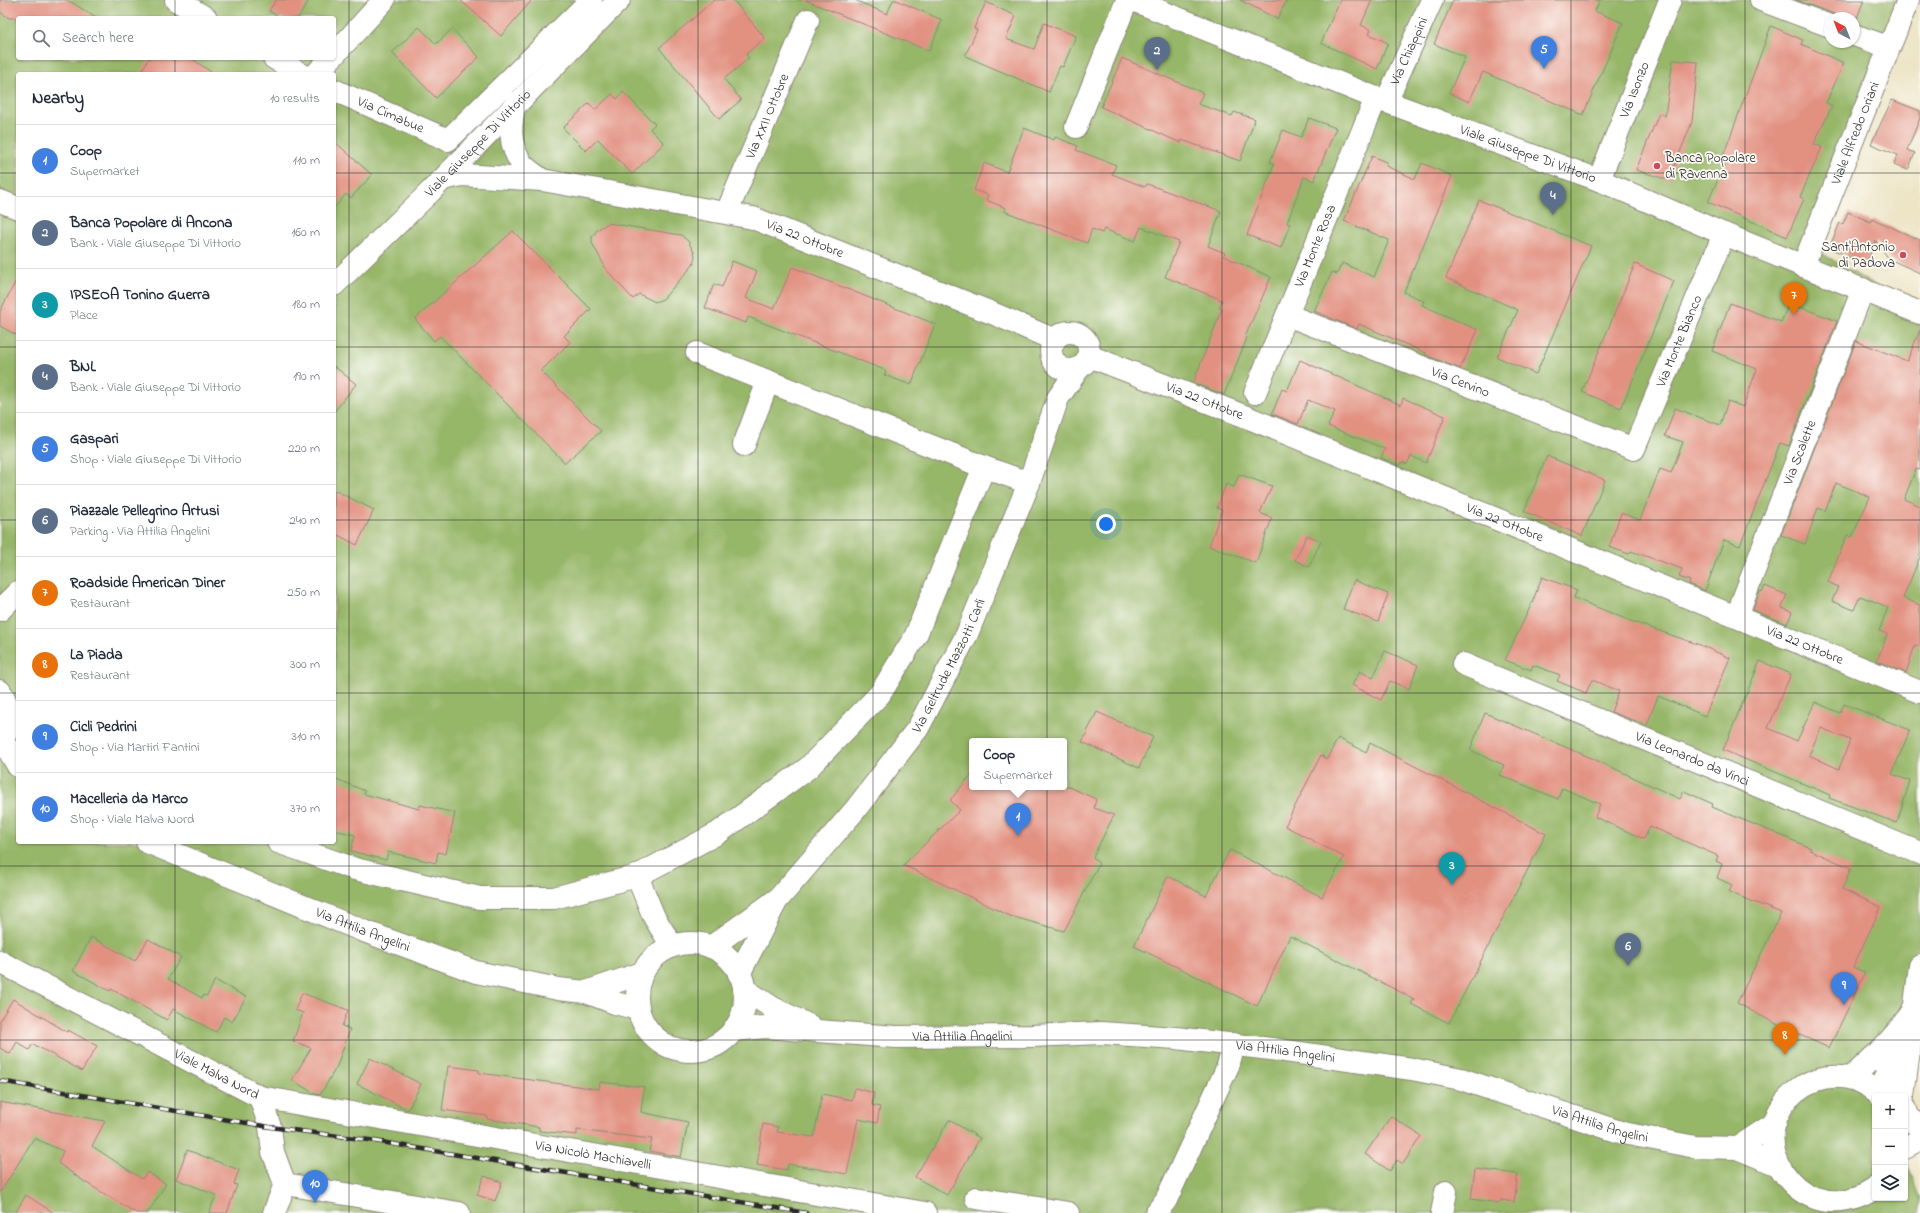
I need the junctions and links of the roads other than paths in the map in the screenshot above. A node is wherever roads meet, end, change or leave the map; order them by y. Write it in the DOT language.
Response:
graph roads {
  1 [pos="176,0"];
  2 [pos="384,0"];
  3 [pos="591,0"];
  4 [pos="619,0"];
  5 [pos="1127,0"];
  6 [pos="1133,0"];
  7 [pos="1432,0"];
  8 [pos="1670,0"];
  9 [pos="1761,0"];
  10 [pos="1908,0"];
  11 [pos="203,16"];
  12 [pos="808,20"];
  13 [pos="1824,24"];
  14 [pos="1860,37"];
  15 [pos="1888,48"];
  16 [pos="336,52"];
  17 [pos="277,60"];
  18 [pos="329,60"];
  19 [pos="298,72"];
  20 [pos="318,72"];
  21 [pos="336,91"];
  22 [pos="1381,100"];
  23 [pos="515,104"];
  24 [pos="1076,127"];
  25 [pos="448,140"];
  26 [pos="443,179"];
  27 [pos="542,180"];
  28 [pos="1599,180"];
  29 [pos="0,201"];
  30 [pos="16,207"];
  31 [pos="727,212"];
  32 [pos="1724,234"];
  33 [pos="1803,266"];
  34 [pos="336,283"];
  35 [pos="1863,289"];
  36 [pos="1920,313"];
  37 [pos="1287,315"];
  38 [pos="1055,340"];
  39 [pos="697,353"];
  40 [pos="1084,362"];
  41 [pos="1055,363"];
  42 [pos="768,381"];
  43 [pos="1255,393"];
  44 [pos="1058,398"];
  45 [pos="744,445"];
  46 [pos="1634,449"];
  47 [pos="984,467"];
  48 [pos="1029,483"];
  49 [pos="1738,616"];
  50 [pos="1463,664"];
  51 [pos="0,691"];
  52 [pos="1920,692"];
  53 [pos="2,743"];
  54 [pos="16,763"];
  55 [pos="0,770"];
  56 [pos="16,776"];
  57 [pos="152,844"];
  58 [pos="284,844"];
  59 [pos="1920,853"];
  60 [pos="637,876"];
  61 [pos="779,898"];
  62 [pos="672,946"];
  63 [pos="711,947"];
  64 [pos="0,962"];
  65 [pos="1920,966"];
  66 [pos="642,972"];
  67 [pos="742,981"];
  68 [pos="586,992"];
  69 [pos="638,1009"];
  70 [pos="1908,1017"];
  71 [pos="734,1030"];
  72 [pos="822,1032"];
  73 [pos="1234,1044"];
  74 [pos="1851,1078"];
  75 [pos="1879,1093"];
  76 [pos="1886,1093"];
  77 [pos="1903,1093"];
  78 [pos="260,1098"];
  79 [pos="1908,1116"];
  80 [pos="1775,1123"];
  81 [pos="1908,1128"];
  82 [pos="1920,1128"];
  83 [pos="1920,1133"];
  84 [pos="1920,1140"];
  85 [pos="1908,1146"];
  86 [pos="1737,1148"];
  87 [pos="1778,1165"];
  88 [pos="285,1184"];
  89 [pos="976,1198"];
  90 [pos="1866,1199"];
  91 [pos="1829,1207"];
  92 [pos="274,1213"];
  93 [pos="459,1213"];
  94 [pos="925,1213"];
  95 [pos="1068,1213"];
  96 [pos="1156,1213"];
  1 -- 11 [label="street"];
  2 -- 16 [label="street"];
  3 -- 25 [label="street, Viale Giuseppe Di Vittorio"];
  4 -- 23 [label="street, Viale Giuseppe Di Vittorio"];
  5 -- 24 [label="street"];
  6 -- 22 [label="street, Viale Giuseppe Di Vittorio"];
  7 -- 22 [label="street, Via Chiappini"];
  8 -- 28 [label="street, Via Isonzo"];
  9 -- 13 [label="street"];
  10 -- 15 [label="street, Viale Alfredo Oriani"];
  12 -- 31 [label="street, Via XXII Ottobre"];
  14 -- 15 [label="street"];
  15 -- 33 [label="street, Viale Alfredo Oriani"];
  17 -- 19 [label="street"];
  18 -- 20 [label="street"];
  21 -- 25 [label="street, Via Cimabue"];
  22 -- 28 [label="street, Viale Giuseppe Di Vittorio"];
  22 -- 37 [label="street, Via Monte Rosa"];
  23 -- 26 [label="street, Viale Giuseppe Di Vittorio"];
  23 -- 27 [label="street"];
  26 -- 27 [label="street, Via 22 Ottobre"];
  26 -- 34 [label="street, Viale Giuseppe Di Vittorio"];
  27 -- 31 [label="street, Via 22 Ottobre"];
  28 -- 32 [label="street, Viale Giuseppe Di Vittorio"];
  29 -- 30 [label="street"];
  31 -- 38 [label="street, Via 22 Ottobre"];
  32 -- 33 [label="street, Viale Giuseppe Di Vittorio"];
  32 -- 46 [label="street, Via Monte Bianco"];
  33 -- 35 [label="street, Viale Giuseppe Di Vittorio"];
  35 -- 36 [label="street, Viale Giuseppe Di Vittorio"];
  35 -- 49 [label="street, Via Scalette"];
  37 -- 43 [label="street, Via Monte Rosa"];
  37 -- 46 [label="street, Via Cervino"];
  38 -- 40 [label="street"];
  38 -- 41 [label="street"];
  39 -- 42 [label="street"];
  40 -- 41 [label="street"];
  40 -- 44 [label="street, Via Geltrude Mazzotti Carli"];
  40 -- 49 [label="street, Via 22 Ottobre"];
  41 -- 44 [label="street, Via Geltrude Mazzotti Carli"];
  42 -- 45 [label="street"];
  42 -- 47 [label="street"];
  44 -- 48 [label="street, Via Geltrude Mazzotti Carli"];
  47 -- 48 [label="street"];
  47 -- 60 [label="street"];
  48 -- 61 [label="street, Via Geltrude Mazzotti Carli"];
  49 -- 52 [label="street, Via 22 Ottobre"];
  50 -- 59 [label="street, Via Leonardo da Vinci"];
  51 -- 53 [label="street"];
  53 -- 54 [label="street"];
  55 -- 56 [label="street"];
  57 -- 68 [label="street, Via Attilia Angelini"];
  58 -- 60 [label="street"];
  60 -- 62 [label="street"];
  61 -- 63 [label="street, Via Geltrude Mazzotti Carli"];
  61 -- 67 [label="street, Via Geltrude Mazzotti Carli"];
  62 -- 63 [label="street"];
  62 -- 66 [label="street"];
  63 -- 67 [label="street"];
  64 -- 78 [label="street, Viale Malva Nord"];
  65 -- 70 [label="street"];
  66 -- 68 [label="street, Via Attilia Angelini"];
  66 -- 69 [label="street"];
  67 -- 71 [label="street"];
  67 -- 72 [label="street, Via Attilia Angelini"];
  68 -- 69 [label="street, Via Attilia Angelini"];
  69 -- 71 [label="street"];
  70 -- 74 [label="street"];
  70 -- 76 [label="street"];
  70 -- 77 [label="street"];
  71 -- 72 [label="street, Via Attilia Angelini"];
  72 -- 73 [label="street, Via Attilia Angelini"];
  73 -- 86 [label="street, Via Attilia Angelini"];
  73 -- 96 [label="street"];
  74 -- 75 [label="street"];
  74 -- 80 [label="street"];
  78 -- 88 [label="street, Viale Malva Nord"];
  78 -- 94 [label="street, Via Nicolò Machiavelli"];
  79 -- 82 [label="street"];
  80 -- 86 [label="street"];
  80 -- 87 [label="street"];
  81 -- 83 [label="street"];
  84 -- 85 [label="street"];
  86 -- 87 [label="street, Via Attilia Angelini"];
  87 -- 91 [label="street"];
  88 -- 92 [label="street"];
  88 -- 93 [label="street"];
  89 -- 95 [label="street"];
  90 -- 91 [label="street"];
}
